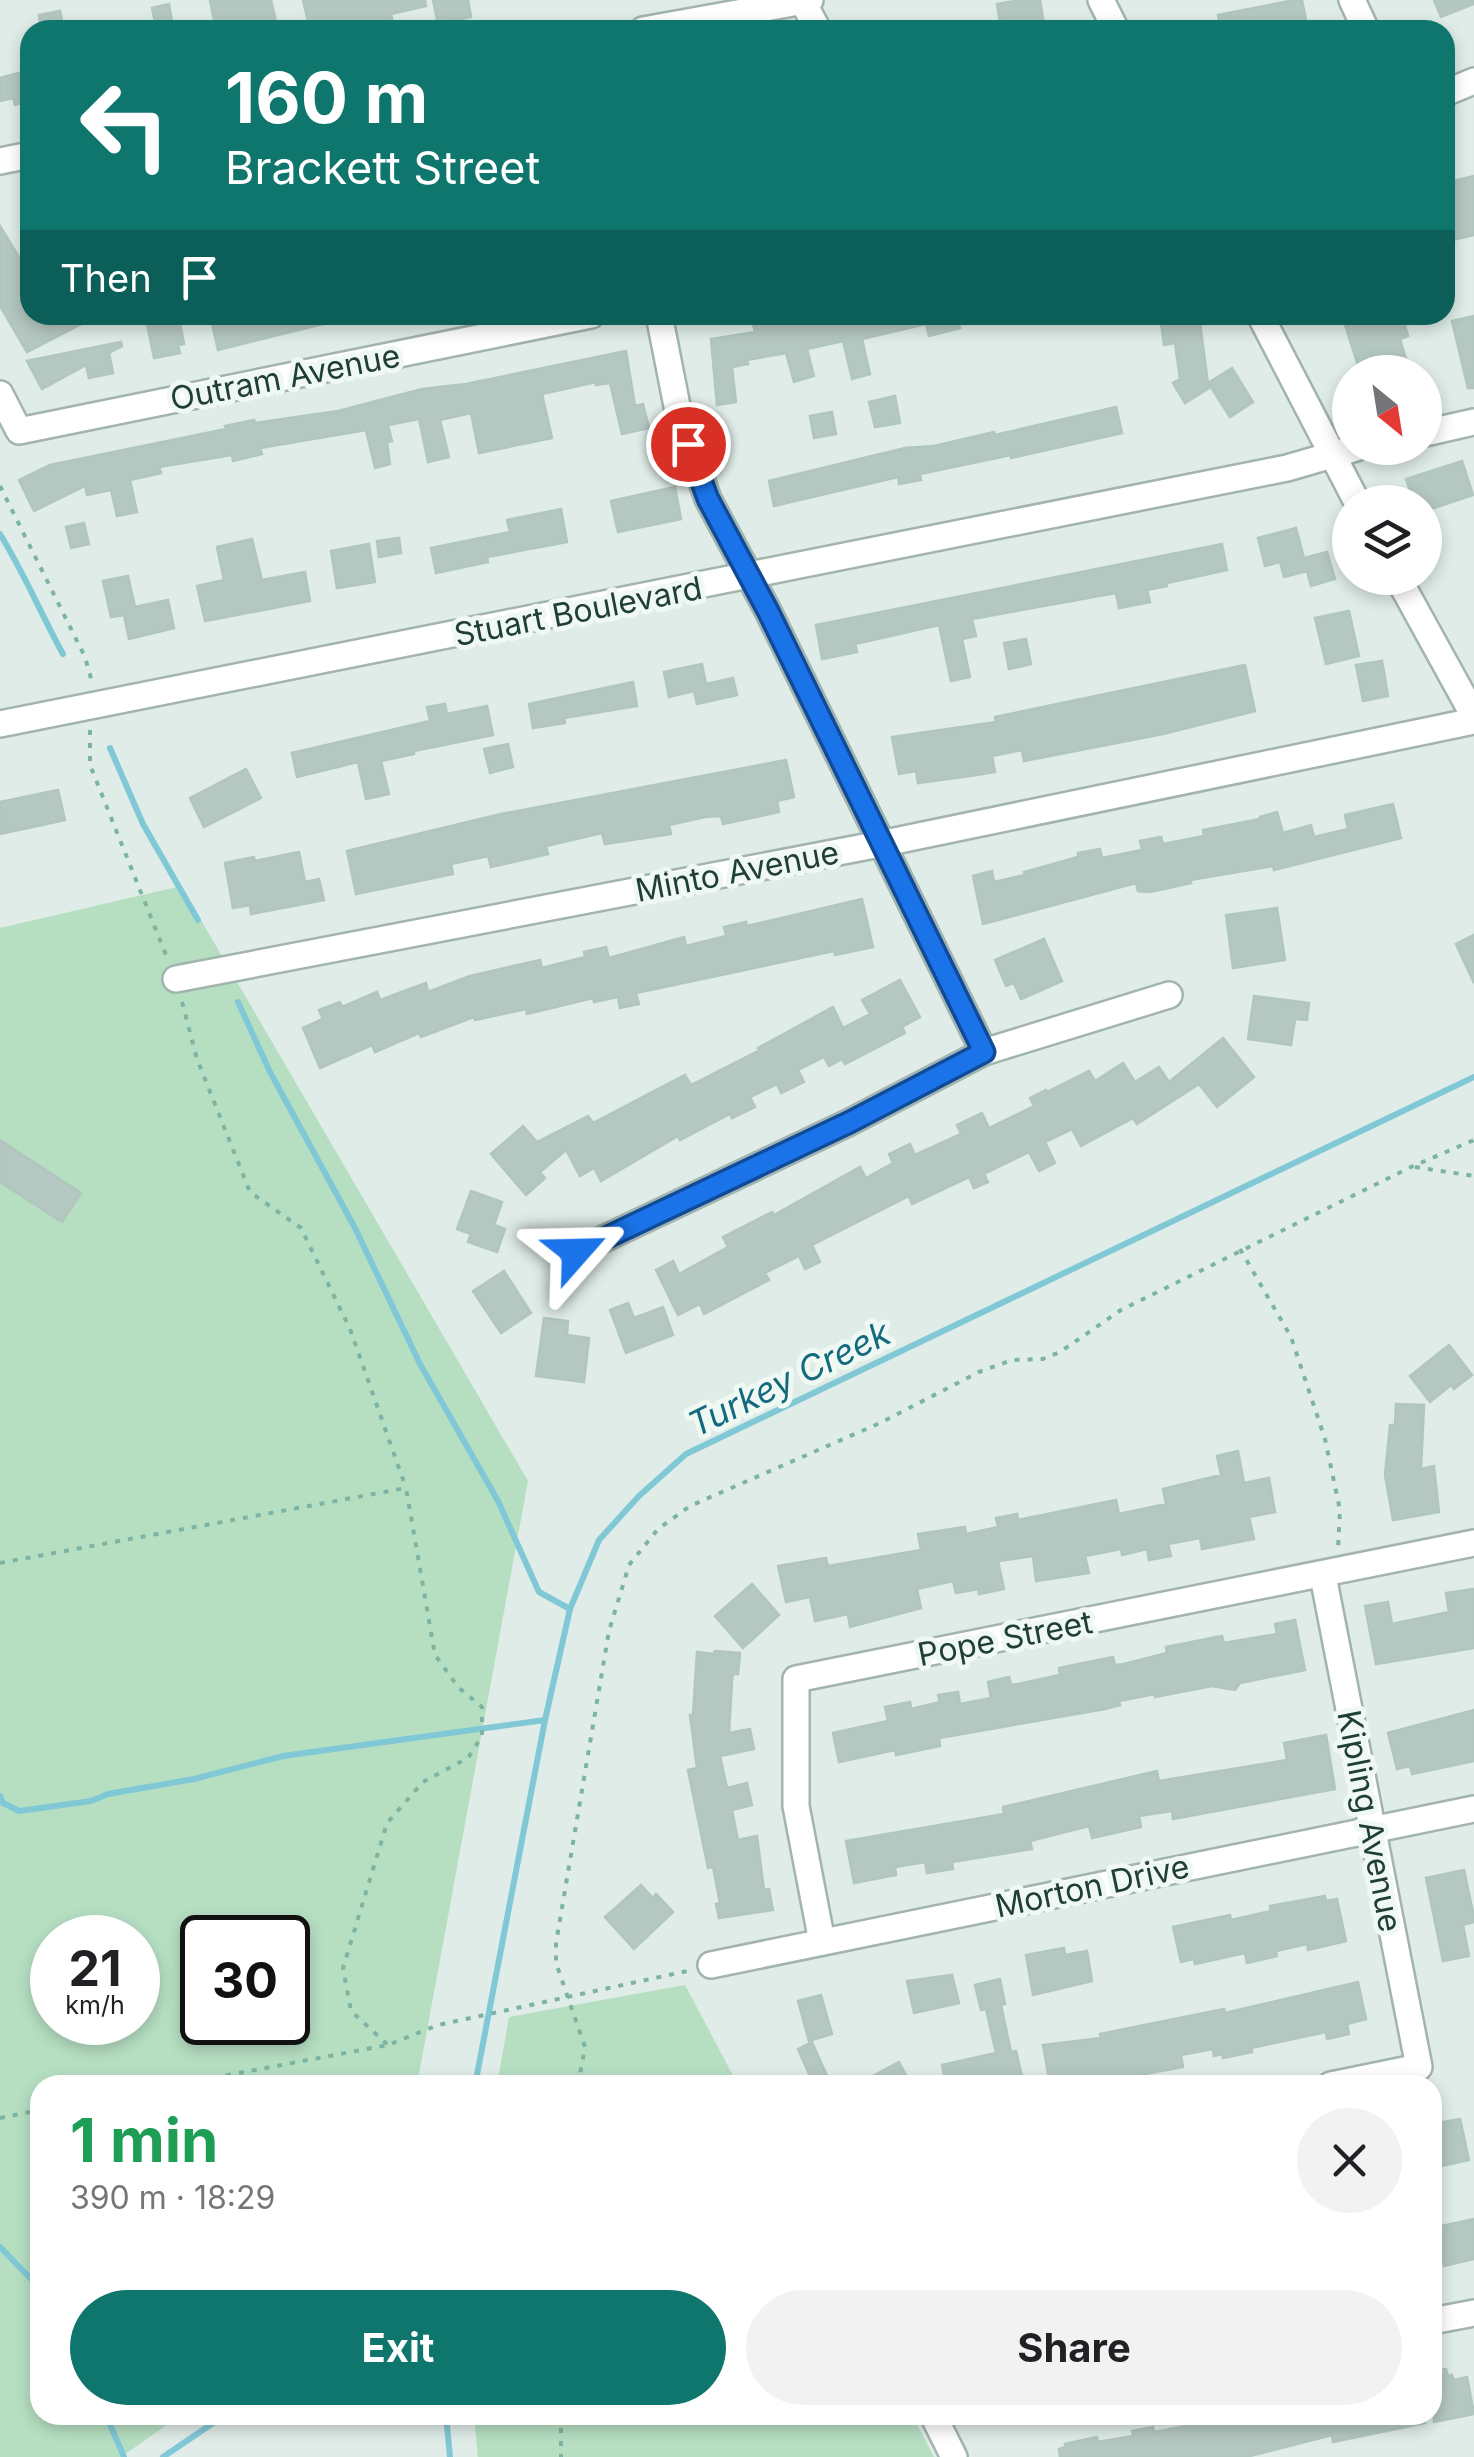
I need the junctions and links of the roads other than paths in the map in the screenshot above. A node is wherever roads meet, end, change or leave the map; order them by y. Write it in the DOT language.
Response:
graph roads {
  1 [pos="807,1"];
  2 [pos="742,5"];
  3 [pos="683,20"];
  4 [pos="542,325"];
  5 [pos="662,325"];
  6 [pos="1266,325"];
  7 [pos="0,394"];
  8 [pos="1474,422"];
  9 [pos="1442,429"];
  10 [pos="1332,432"];
  11 [pos="1332,454"];
  12 [pos="750,577"];
  13 [pos="1407,595"];
  14 [pos="1474,719"];
  15 [pos="0,724"];
  16 [pos="880,844"];
  17 [pos="176,978"];
  18 [pos="1169,995"];
  19 [pos="984,1052"];
  20 [pos="576,1252"];
  21 [pos="1474,1542"];
  22 [pos="1323,1576"];
  23 [pos="1474,1809"];
  24 [pos="1370,1828"];
  25 [pos="822,1942"];
  26 [pos="712,1965"];
  27 [pos="1380,2075"];
  28 [pos="1474,2313"];
  29 [pos="1442,2319"];
  30 [pos="944,2425"];
  31 [pos="954,2457"];
  1 -- 2 [label="street"];
  2 -- 3 [label="street"];
  4 -- 7 [label="street, Outram Avenue"];
  5 -- 12 [label="street"];
  6 -- 10 [label="street"];
  8 -- 9 [label="street"];
  11 -- 12 [label="street, Stuart Boulevard"];
  12 -- 15 [label="street, Stuart Boulevard"];
  12 -- 16 [label="street"];
  13 -- 14 [label="street"];
  14 -- 16 [label="street, Minto Avenue"];
  16 -- 17 [label="street, Minto Avenue"];
  16 -- 19 [label="street"];
  18 -- 19 [label="street"];
  19 -- 20 [label="street"];
  21 -- 22 [label="street, Pope Street"];
  22 -- 24 [label="street, Kipling Avenue"];
  22 -- 25 [label="street, Pope Street"];
  23 -- 24 [label="street, Morton Drive"];
  24 -- 25 [label="street, Morton Drive"];
  24 -- 27 [label="street, Kipling Avenue"];
  25 -- 26 [label="street, Morton Drive"];
  28 -- 29 [label="street"];
  30 -- 31 [label="street"];
}
